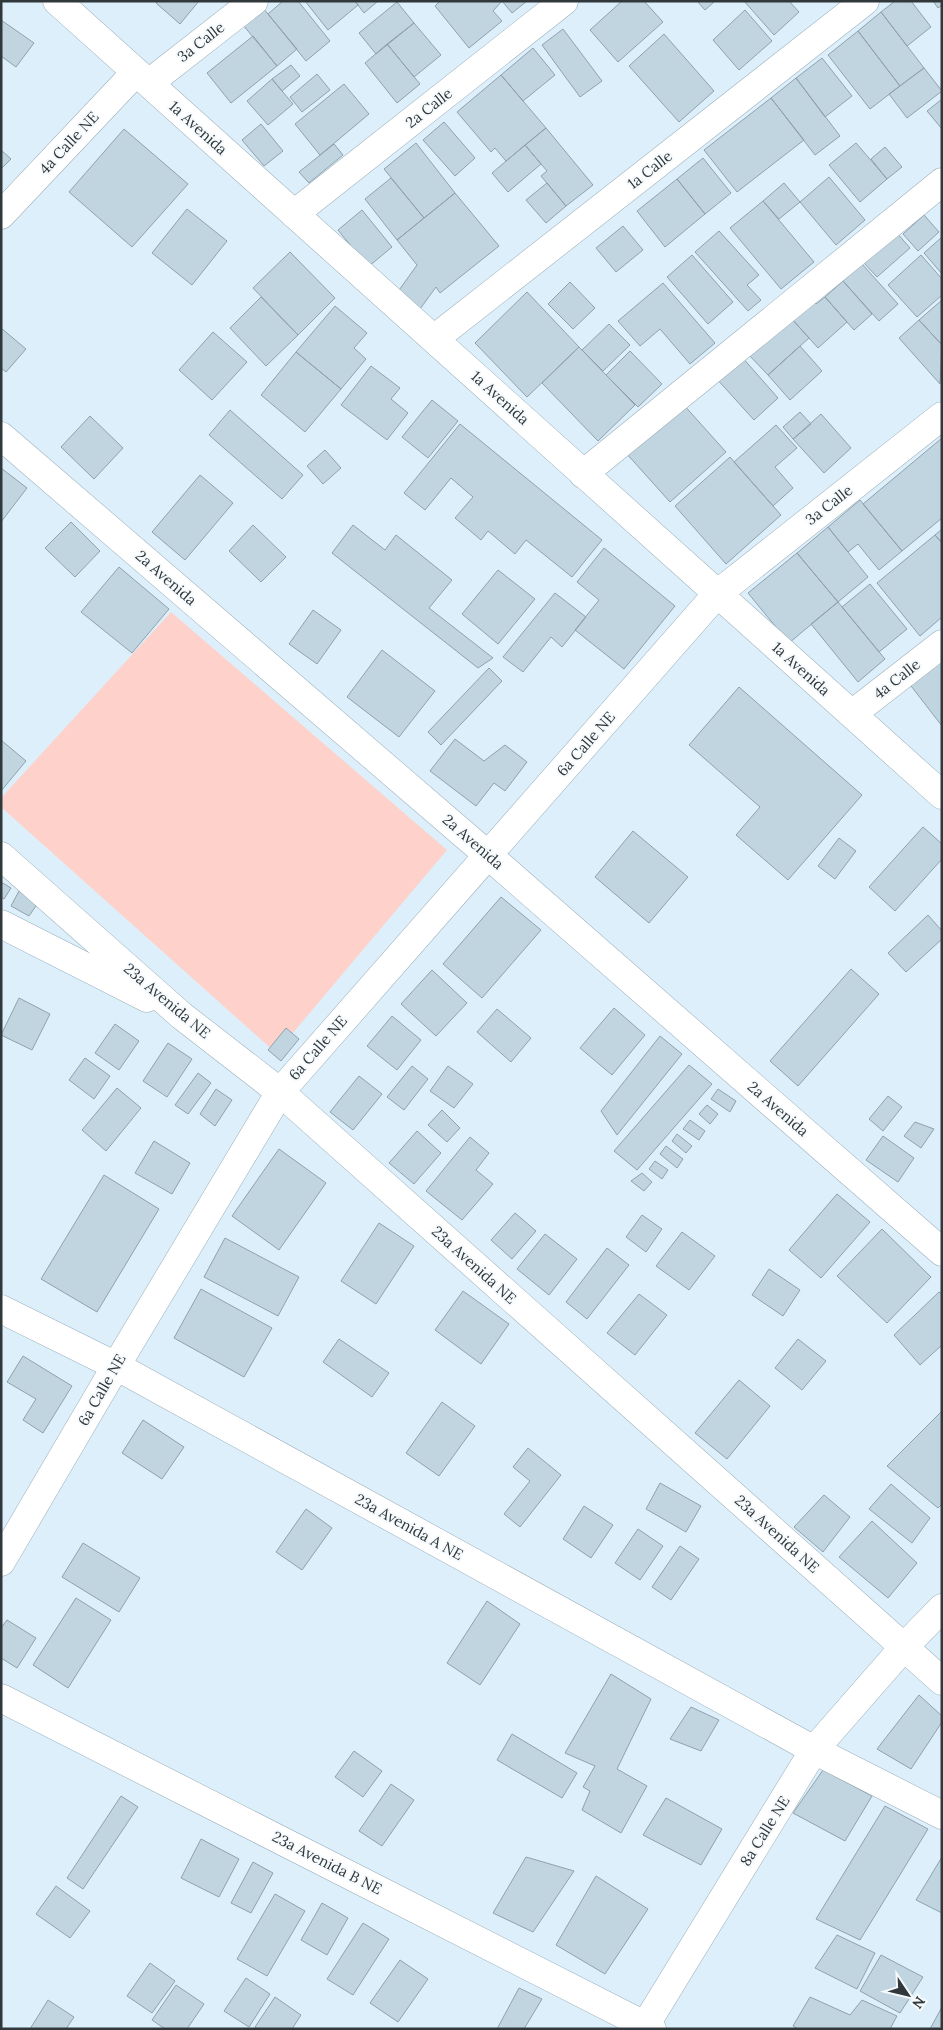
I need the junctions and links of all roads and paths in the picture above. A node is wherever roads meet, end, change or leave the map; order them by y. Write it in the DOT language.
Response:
graph roads {
  1 [pos="57,1"];
  2 [pos="254,1"];
  3 [pos="564,1"];
  4 [pos="865,1"];
  5 [pos="142,78"];
  6 [pos="942,182"];
  7 [pos="294,214"];
  8 [pos="1,215"];
  9 [pos="434,339"];
  10 [pos="942,416"];
  11 [pos="1,436"];
  12 [pos="583,474"];
  13 [pos="717,594"];
  14 [pos="942,644"];
  15 [pos="852,714"];
  16 [pos="942,795"];
  17 [pos="1,856"];
  18 [pos="489,856"];
  19 [pos="1,924"];
  20 [pos="182,1016"];
  21 [pos="280,1092"];
  22 [pos="942,1252"];
  23 [pos="1,1309"];
  24 [pos="116,1366"];
  25 [pos="1,1562"];
  26 [pos="942,1608"];
  27 [pos="904,1647"];
  28 [pos="942,1680"];
  29 [pos="1,1698"];
  30 [pos="814,1750"];
  31 [pos="942,1815"];
  32 [pos="647,2028"];
  1 -- 5 [label="street, 1a Avenida"];
  2 -- 5 [label="street, 3a Calle"];
  3 -- 7 [label="street, 2a Calle"];
  4 -- 9 [label="street, 1a Calle"];
  5 -- 7 [label="street, 1a Avenida"];
  5 -- 8 [label="street, 4a Calle NE"];
  6 -- 12 [label="street"];
  7 -- 9 [label="street, 1a Avenida"];
  9 -- 12 [label="street, 1a Avenida"];
  10 -- 13 [label="street, 3a Calle"];
  11 -- 18 [label="street, 2a Avenida"];
  12 -- 13 [label="street, 1a Avenida"];
  13 -- 15 [label="street, 1a Avenida"];
  13 -- 18 [label="street, 6a Calle NE"];
  14 -- 15 [label="street, 4a Calle"];
  15 -- 16 [label="street, 1a Avenida"];
  17 -- 20 [label="street, 23a Avenida NE"];
  18 -- 21 [label="street, 6a Calle NE"];
  18 -- 22 [label="street, 2a Avenida"];
  19 -- 20 [label="street"];
  20 -- 21 [label="street, 23a Avenida NE"];
  21 -- 24 [label="street, 6a Calle NE"];
  21 -- 27 [label="street, 23a Avenida NE"];
  23 -- 24 [label="street, 23a Avenida A NE"];
  24 -- 25 [label="street, 6a Calle NE"];
  24 -- 30 [label="street, 23a Avenida A NE"];
  26 -- 27 [label="street, 8a Calle NE"];
  27 -- 28 [label="street, 23a Avenida NE"];
  27 -- 30 [label="street, 8a Calle NE"];
  29 -- 32 [label="street, 23a Avenida B NE"];
  30 -- 31 [label="street, 23a Avenida A NE"];
  30 -- 32 [label="street, 8a Calle NE"];
}
